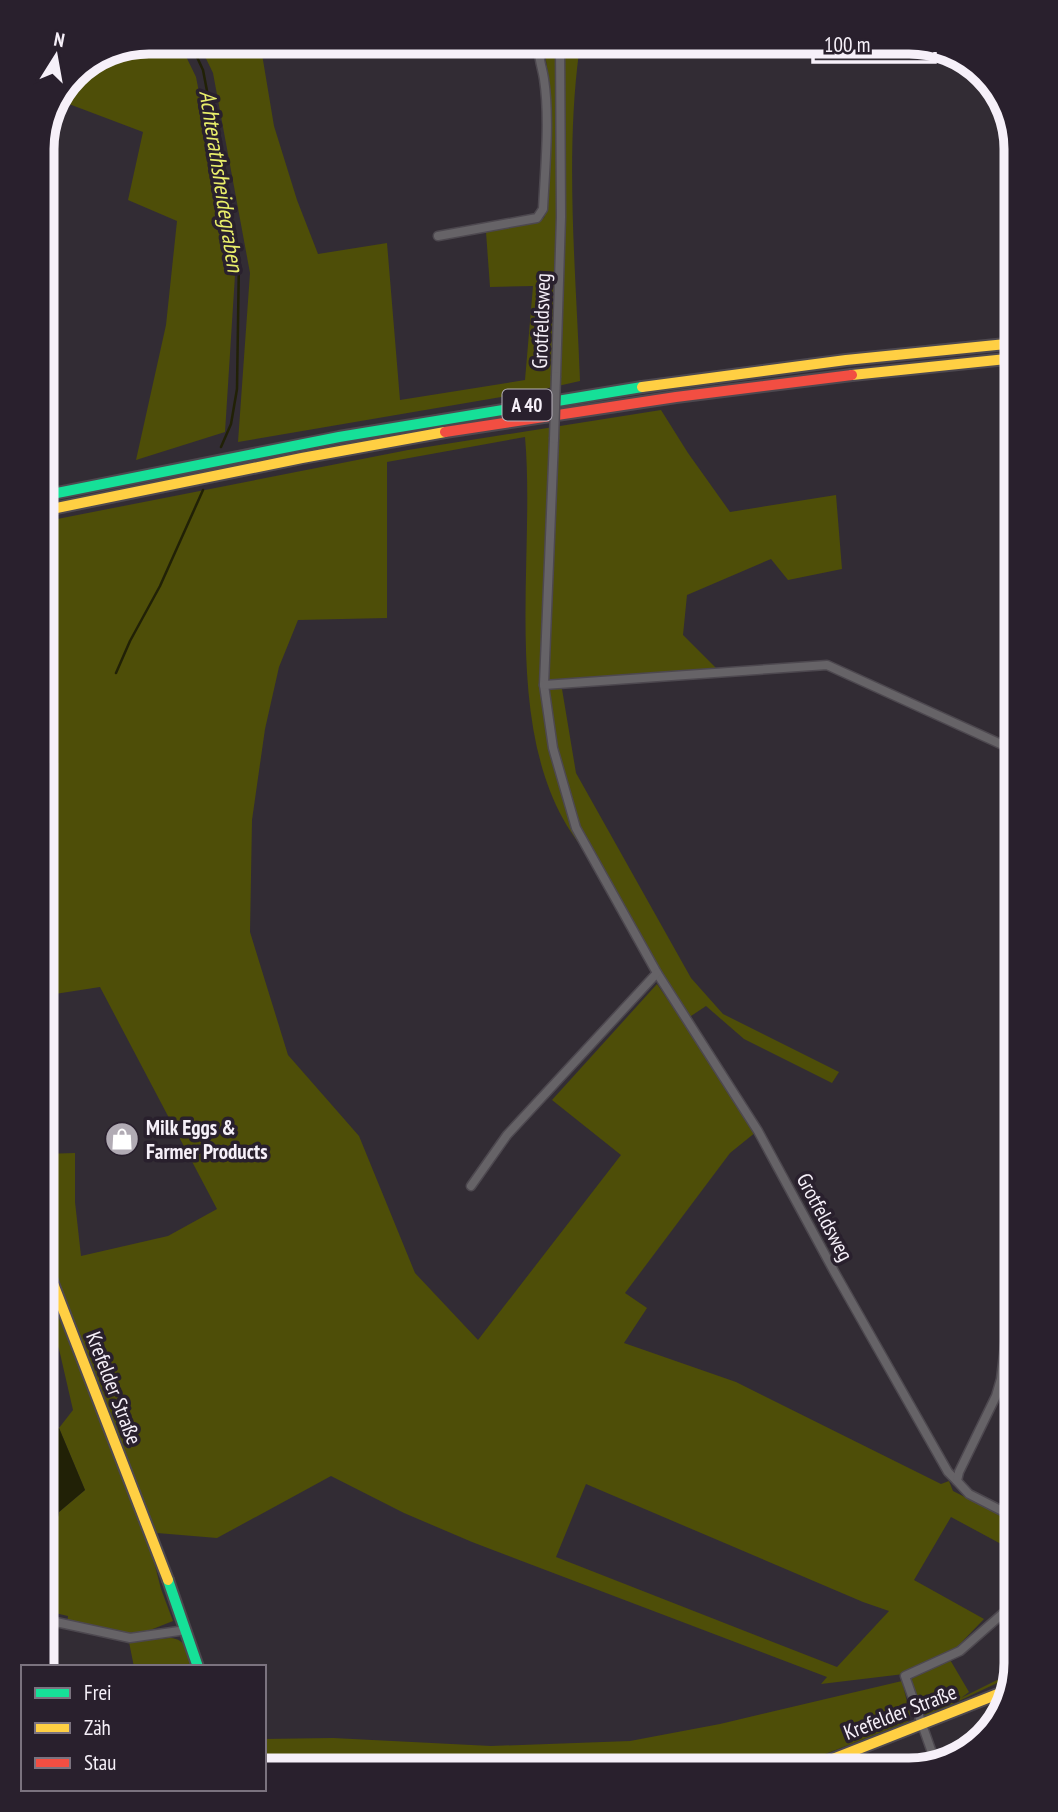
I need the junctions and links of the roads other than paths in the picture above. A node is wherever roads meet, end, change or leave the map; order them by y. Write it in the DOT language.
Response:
graph roads {
  1 [pos="538,54"];
  2 [pos="560,54"];
  3 [pos="438,236"];
  4 [pos="1004,344"];
  5 [pos="1004,359"];
  6 [pos="54,494"];
  7 [pos="54,509"];
  8 [pos="544,685"];
  9 [pos="1004,746"];
  10 [pos="657,973"];
  11 [pos="471,1186"];
  12 [pos="54,1286"];
  13 [pos="1004,1348"];
  14 [pos="957,1481"];
  15 [pos="1004,1512"];
  16 [pos="1004,1612"];
  17 [pos="54,1622"];
  18 [pos="186,1630"];
  19 [pos="197,1665"];
  20 [pos="998,1694"];
  21 [pos="922,1725"];
  22 [pos="933,1755"];
  23 [pos="836,1758"];
  1 -- 3 [label="street"];
  2 -- 8 [label="street, Grotfeldsweg, bridge"];
  4 -- 6 [label="main road, A 40"];
  5 -- 7 [label="main road, A 40"];
  8 -- 9 [label="street"];
  8 -- 10 [label="street, Grotfeldsweg"];
  10 -- 11 [label="street"];
  10 -- 14 [label="street, Grotfeldsweg"];
  12 -- 18 [label="main road, Krefelder Straße"];
  13 -- 14 [label="street"];
  14 -- 15 [label="street, Grotfeldsweg"];
  16 -- 21 [label="street"];
  17 -- 18 [label="street"];
  18 -- 19 [label="main road, Krefelder Straße"];
  20 -- 21 [label="main road, Krefelder Straße"];
  21 -- 22 [label="street"];
  21 -- 23 [label="main road, Krefelder Straße"];
}
